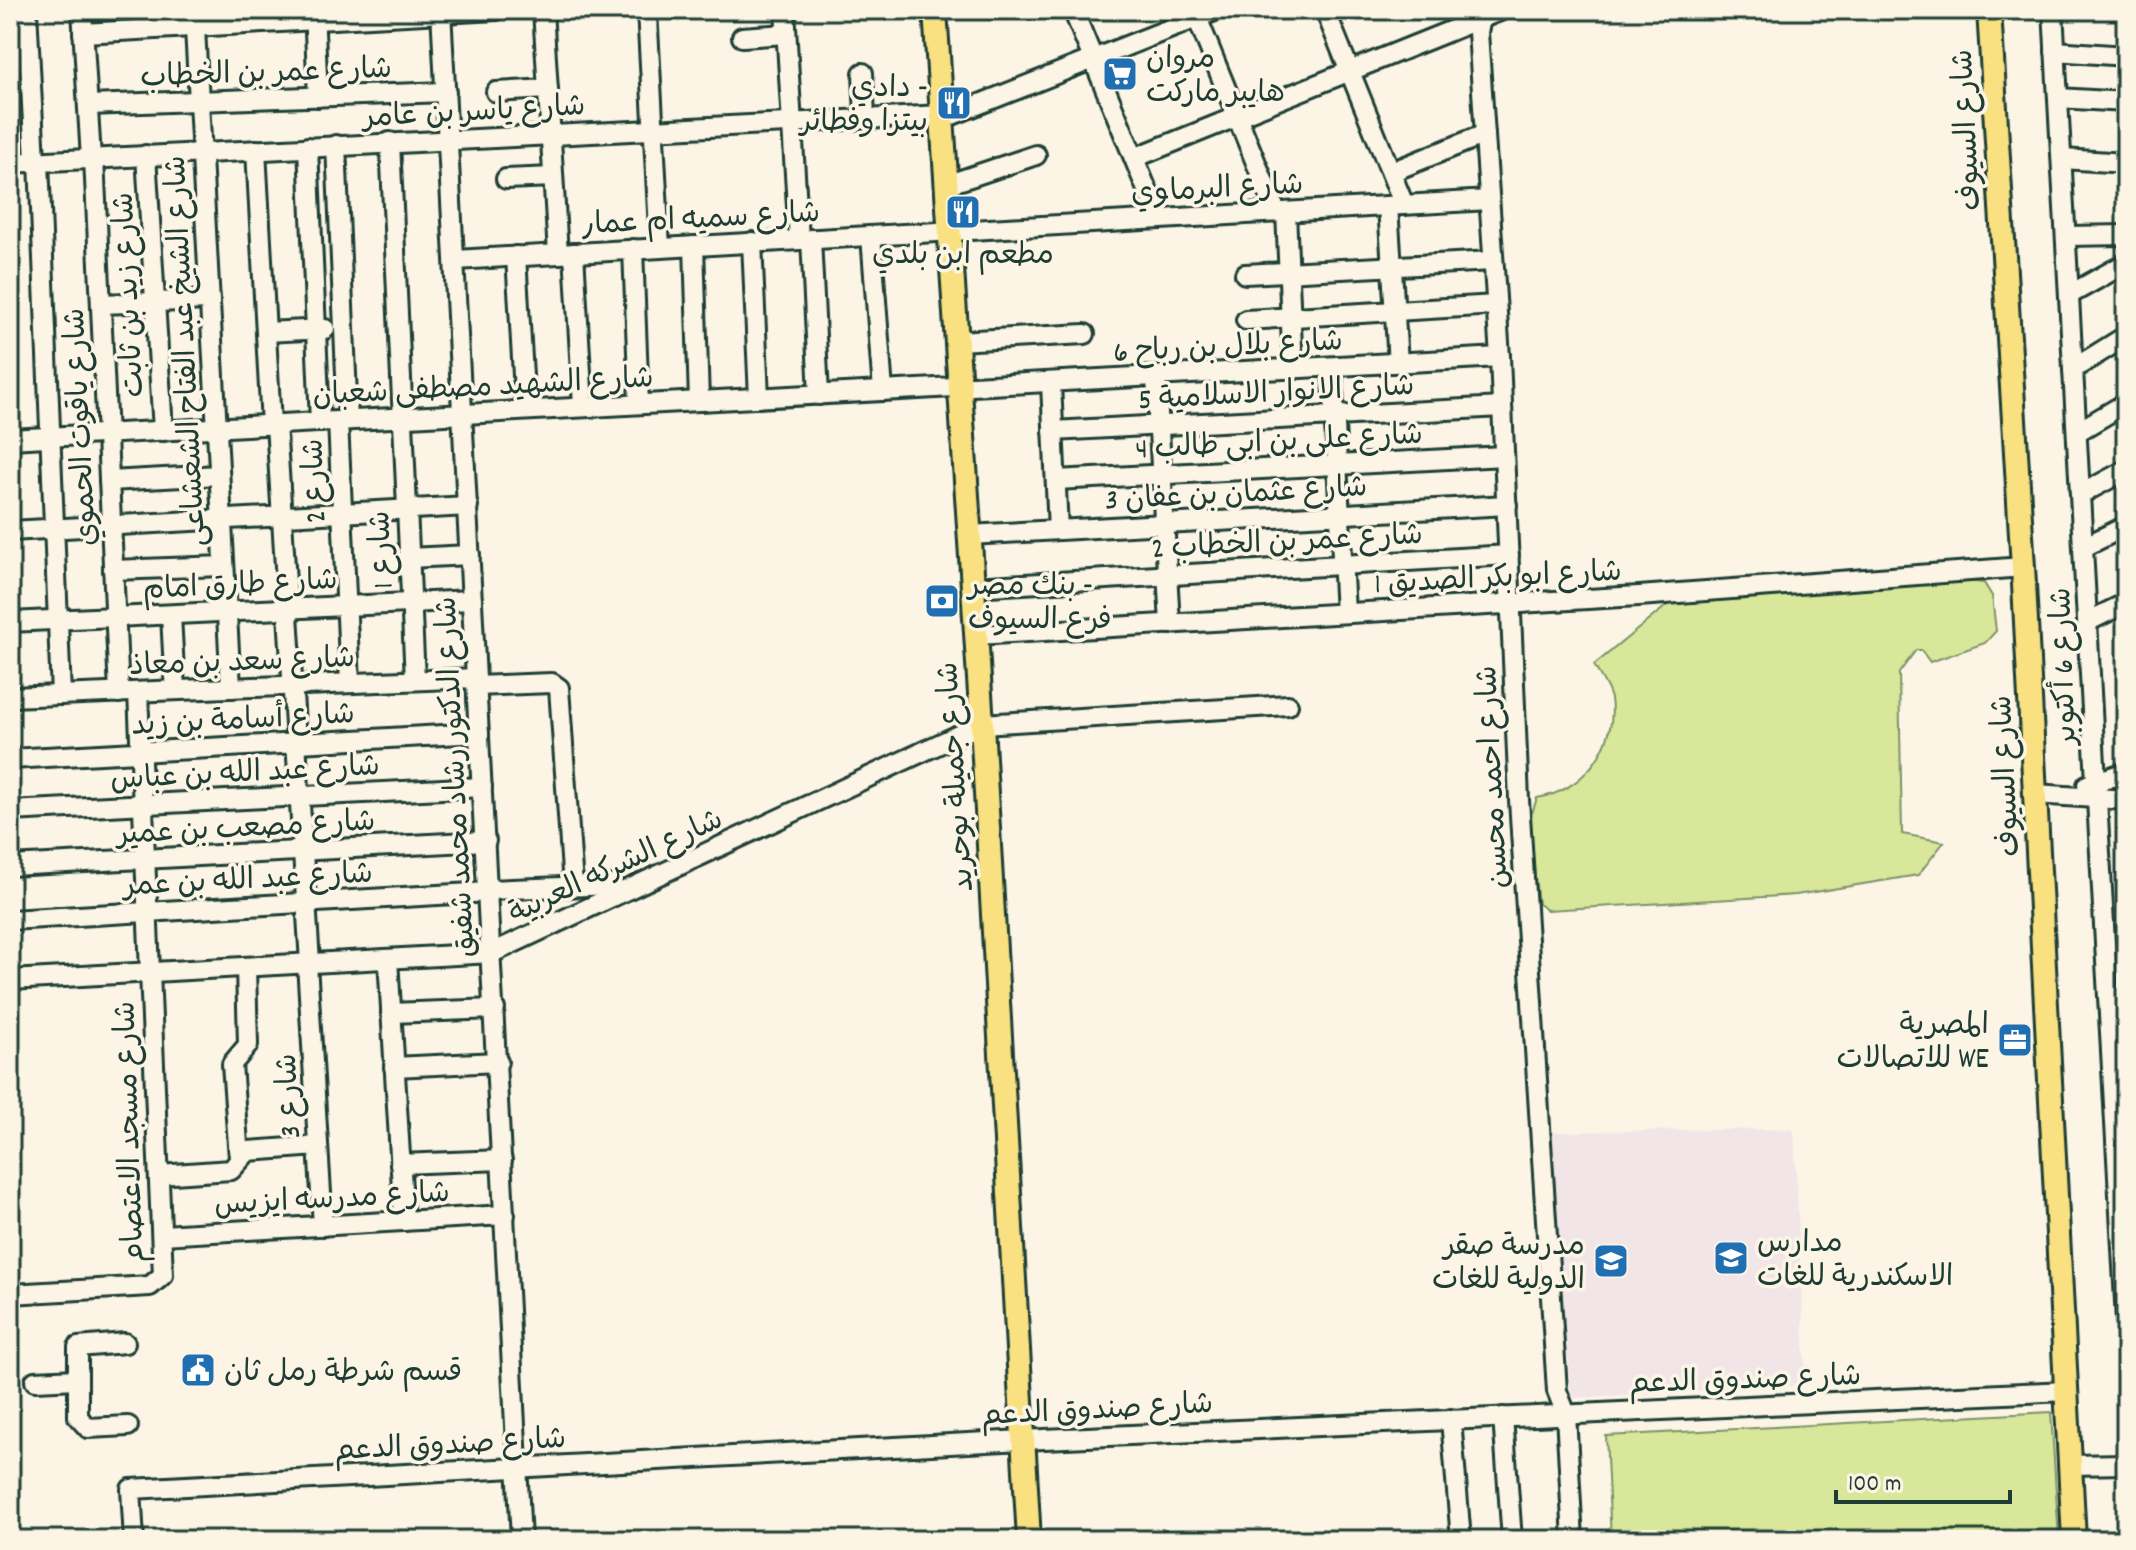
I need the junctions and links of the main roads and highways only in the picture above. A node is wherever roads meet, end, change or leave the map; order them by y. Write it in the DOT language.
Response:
graph roads {
  1 [pos="935,10"];
  2 [pos="1989,10"];
  3 [pos="1029,1540"];
  4 [pos="2074,1540"];
  1 -- 3 [label="main road, شارع جميلة بوحريد"];
  2 -- 4 [label="main road, شارع السيوف"];
}
